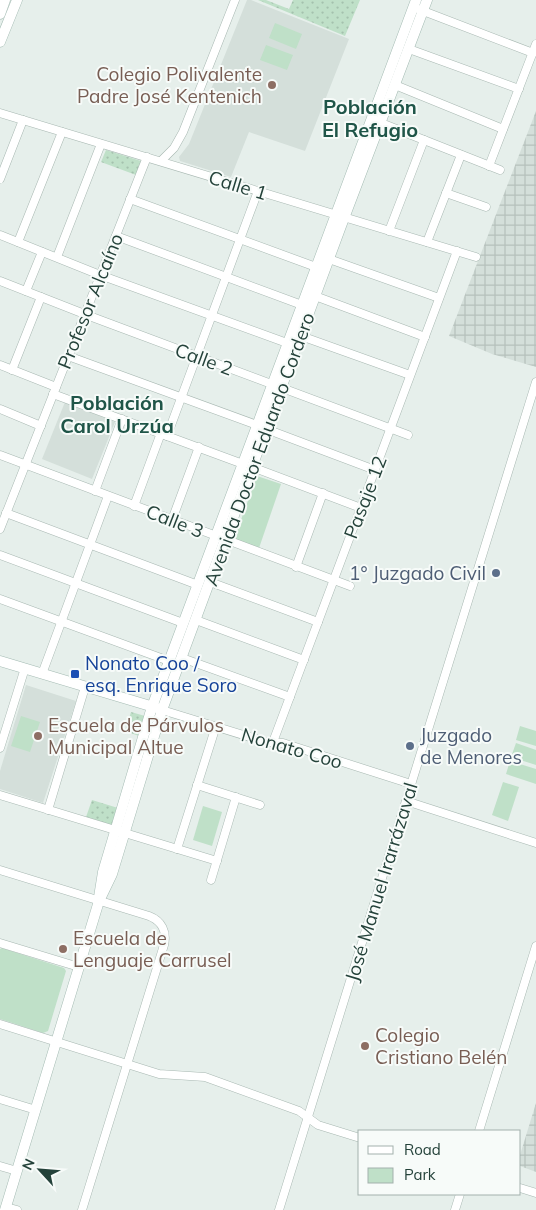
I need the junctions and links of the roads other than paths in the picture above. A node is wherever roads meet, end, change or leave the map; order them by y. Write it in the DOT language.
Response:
graph roads {
  1 [pos="6,0"];
  2 [pos="17,0"];
  3 [pos="235,0"];
  4 [pos="427,0"];
  5 [pos="418,6"];
  6 [pos="0,14"];
  7 [pos="0,42"];
  8 [pos="536,44"];
  9 [pos="409,49"];
  10 [pos="533,53"];
  11 [pos="395,85"];
  12 [pos="519,89"];
  13 [pos="0,113"];
  14 [pos="23,120"];
  15 [pos="376,121"];
  16 [pos="503,129"];
  17 [pos="62,132"];
  18 [pos="424,140"];
  19 [pos="102,144"];
  20 [pos="461,155"];
  21 [pos="147,157"];
  22 [pos="161,162"];
  23 [pos="489,166"];
  24 [pos="500,170"];
  25 [pos="0,179"];
  26 [pos="258,191"];
  27 [pos="446,192"];
  28 [pos="130,199"];
  29 [pos="486,207"];
  30 [pos="340,216"];
  31 [pos="389,230"];
  32 [pos="0,235"];
  33 [pos="116,236"];
  34 [pos="240,239"];
  35 [pos="18,242"];
  36 [pos="427,242"];
  37 [pos="457,251"];
  38 [pos="42,252"];
  39 [pos="57,257"];
  40 [pos="476,257"];
  41 [pos="329,259"];
  42 [pos="316,268"];
  43 [pos="100,274"];
  44 [pos="226,277"];
  45 [pos="1,284"];
  46 [pos="26,291"];
  47 [pos="315,296"];
  48 [pos="41,297"];
  49 [pos="439,298"];
  50 [pos="302,306"];
  51 [pos="85,314"];
  52 [pos="211,315"];
  53 [pos="301,336"];
  54 [pos="425,337"];
  55 [pos="288,343"];
  56 [pos="68,356"];
  57 [pos="196,356"];
  58 [pos="0,365"];
  59 [pos="12,370"];
  60 [pos="410,375"];
  61 [pos="536,382"];
  62 [pos="277,386"];
  63 [pos="55,390"];
  64 [pos="181,398"];
  65 [pos="0,410"];
  66 [pos="122,419"];
  67 [pos="41,426"];
  68 [pos="262,427"];
  69 [pos="390,428"];
  70 [pos="164,434"];
  71 [pos="408,435"];
  72 [pos="198,447"];
  73 [pos="0,455"];
  74 [pos="25,465"];
  75 [pos="248,465"];
  76 [pos="375,470"];
  77 [pos="95,491"];
  78 [pos="323,494"];
  79 [pos="108,496"];
  80 [pos="134,506"];
  81 [pos="361,508"];
  82 [pos="6,513"];
  83 [pos="172,520"];
  84 [pos="0,529"];
  85 [pos="220,538"];
  86 [pos="90,544"];
  87 [pos="0,555"];
  88 [pos="296,566"];
  89 [pos="334,580"];
  90 [pos="210,582"];
  91 [pos="76,583"];
  92 [pos="198,585"];
  93 [pos="350,586"];
  94 [pos="0,599"];
  95 [pos="196,620"];
  96 [pos="61,622"];
  97 [pos="318,622"];
  98 [pos="184,623"];
  99 [pos="182,658"];
  100 [pos="304,660"];
  101 [pos="0,661"];
  102 [pos="169,661"];
  103 [pos="25,668"];
  104 [pos="42,674"];
  105 [pos="86,687"];
  106 [pos="290,697"];
  107 [pos="152,707"];
  108 [pos="162,710"];
  109 [pos="216,726"];
  110 [pos="273,742"];
  111 [pos="0,748"];
  112 [pos="411,784"];
  113 [pos="197,785"];
  114 [pos="0,795"];
  115 [pos="236,797"];
  116 [pos="406,801"];
  117 [pos="260,804"];
  118 [pos="48,810"];
  119 [pos="120,832"];
  120 [pos="536,843"];
  121 [pos="177,849"];
  122 [pos="216,861"];
  123 [pos="0,870"];
  124 [pos="211,880"];
  125 [pos="100,901"];
  126 [pos="0,943"];
  127 [pos="536,946"];
  128 [pos="79,967"];
  129 [pos="0,1024"];
  130 [pos="56,1042"];
  131 [pos="127,1064"];
  132 [pos="0,1099"];
  133 [pos="36,1110"];
  134 [pos="307,1118"];
  135 [pos="479,1130"];
  136 [pos="358,1137"];
  137 [pos="0,1166"];
  138 [pos="17,1171"];
  139 [pos="521,1188"];
  140 [pos="536,1193"];
  141 [pos="460,1195"];
  142 [pos="6,1208"];
  143 [pos="17,1210"];
  144 [pos="82,1210"];
  145 [pos="279,1210"];
  146 [pos="455,1210"];
  1 -- 6 [label="street"];
  2 -- 7 [label="street"];
  3 -- 22 [label="street"];
  4 -- 5 [label="street, Avenida Doctor Eduardo Cordero"];
  5 -- 9 [label="street, Avenida Doctor Eduardo Cordero"];
  5 -- 10 [label="street"];
  5 -- 15 [label="street, Avenida Doctor Eduardo Cordero"];
  8 -- 10 [label="street"];
  9 -- 11 [label="street, Avenida Doctor Eduardo Cordero"];
  9 -- 12 [label="street"];
  10 -- 12 [label="street"];
  11 -- 15 [label="street, Avenida Doctor Eduardo Cordero"];
  11 -- 16 [label="street"];
  12 -- 16 [label="street"];
  13 -- 14 [label="street, Calle 1"];
  14 -- 17 [label="street, Calle 1"];
  14 -- 25 [label="street"];
  15 -- 18 [label="street"];
  15 -- 30 [label="street, Avenida Doctor Eduardo Cordero"];
  16 -- 23 [label="street"];
  17 -- 19 [label="street, Calle 1"];
  17 -- 35 [label="street"];
  18 -- 20 [label="street"];
  18 -- 31 [label="street"];
  19 -- 21 [label="street, Calle 1"];
  19 -- 39 [label="street"];
  20 -- 23 [label="street"];
  20 -- 27 [label="street"];
  21 -- 22 [label="street, Calle 1"];
  21 -- 28 [label="street, Profesor Alcaíno"];
  22 -- 26 [label="street, Calle 1"];
  23 -- 24 [label="street"];
  26 -- 30 [label="street, Calle 1"];
  26 -- 34 [label="street"];
  27 -- 29 [label="street"];
  27 -- 36 [label="street"];
  28 -- 33 [label="street, Profesor Alcaíno"];
  28 -- 34 [label="street"];
  30 -- 31 [label="street, Calle 1"];
  30 -- 41 [label="street, Avenida Doctor Eduardo Cordero"];
  30 -- 42 [label="street, Avenida Doctor Eduardo Cordero"];
  31 -- 36 [label="street, Calle 1"];
  32 -- 35 [label="street"];
  33 -- 43 [label="street, Profesor Alcaíno"];
  33 -- 44 [label="street"];
  34 -- 42 [label="street"];
  34 -- 44 [label="street"];
  35 -- 38 [label="street"];
  36 -- 37 [label="street, Calle 1"];
  37 -- 40 [label="street, Calle 1"];
  37 -- 49 [label="street, Pasaje 12"];
  38 -- 39 [label="street"];
  38 -- 46 [label="street"];
  39 -- 43 [label="street"];
  41 -- 47 [label="street, Avenida Doctor Eduardo Cordero"];
  41 -- 49 [label="street"];
  42 -- 50 [label="street, Avenida Doctor Eduardo Cordero"];
  43 -- 51 [label="street, Profesor Alcaíno"];
  43 -- 52 [label="street"];
  44 -- 50 [label="street"];
  44 -- 52 [label="street"];
  45 -- 46 [label="street, Calle 2"];
  46 -- 48 [label="street, Calle 2"];
  47 -- 53 [label="street, Avenida Doctor Eduardo Cordero"];
  47 -- 54 [label="street"];
  48 -- 51 [label="street, Calle 2"];
  48 -- 59 [label="street"];
  49 -- 54 [label="street, Pasaje 12"];
  50 -- 55 [label="street, Avenida Doctor Eduardo Cordero"];
  51 -- 56 [label="street, Profesor Alcaíno"];
  51 -- 57 [label="street, Calle 2"];
  52 -- 55 [label="street"];
  52 -- 57 [label="street"];
  53 -- 60 [label="street"];
  53 -- 62 [label="street, Avenida Doctor Eduardo Cordero"];
  54 -- 60 [label="street, Pasaje 12"];
  55 -- 62 [label="street, Avenida Doctor Eduardo Cordero"];
  56 -- 63 [label="street, Profesor Alcaíno"];
  56 -- 64 [label="street"];
  57 -- 62 [label="street, Calle 2"];
  57 -- 64 [label="street"];
  58 -- 59 [label="street"];
  59 -- 63 [label="street"];
  60 -- 69 [label="street, Pasaje 12"];
  61 -- 112 [label="street, José Manuel Irarrázaval"];
  62 -- 68 [label="street, Avenida Doctor Eduardo Cordero"];
  62 -- 69 [label="street, Calle 2"];
  63 -- 66 [label="street"];
  63 -- 67 [label="street, Profesor Alcaíno"];
  64 -- 68 [label="street"];
  64 -- 70 [label="street"];
  65 -- 67 [label="street"];
  66 -- 70 [label="street"];
  66 -- 77 [label="street"];
  67 -- 74 [label="street, Profesor Alcaíno"];
  68 -- 75 [label="street, Avenida Doctor Eduardo Cordero"];
  68 -- 76 [label="street"];
  69 -- 71 [label="street, Calle 2"];
  69 -- 76 [label="street, Pasaje 12"];
  70 -- 72 [label="street"];
  70 -- 80 [label="street"];
  72 -- 75 [label="street"];
  72 -- 83 [label="street"];
  73 -- 74 [label="street, Calle 3"];
  74 -- 77 [label="street, Calle 3"];
  74 -- 82 [label="street, Profesor Alcaíno"];
  75 -- 78 [label="street"];
  75 -- 85 [label="street, Avenida Doctor Eduardo Cordero"];
  76 -- 81 [label="street, Pasaje 12"];
  77 -- 79 [label="street, Calle 3"];
  78 -- 81 [label="street"];
  78 -- 88 [label="street"];
  79 -- 80 [label="street, Calle 3"];
  79 -- 86 [label="street"];
  80 -- 83 [label="street, Calle 3"];
  81 -- 89 [label="street, Pasaje 12"];
  82 -- 84 [label="street, Profesor Alcaíno"];
  82 -- 86 [label="street"];
  83 -- 85 [label="street, Calle 3"];
  85 -- 88 [label="street, Calle 3"];
  85 -- 90 [label="street, Avenida Doctor Eduardo Cordero"];
  85 -- 92 [label="street, Avenida Doctor Eduardo Cordero"];
  86 -- 91 [label="street"];
  86 -- 92 [label="street"];
  87 -- 91 [label="street"];
  88 -- 89 [label="street, Calle 3"];
  89 -- 93 [label="street, Calle 3"];
  89 -- 97 [label="street, Pasaje 12"];
  90 -- 95 [label="street, Avenida Doctor Eduardo Cordero"];
  90 -- 97 [label="street"];
  91 -- 96 [label="street"];
  91 -- 98 [label="street"];
  92 -- 98 [label="street, Avenida Doctor Eduardo Cordero"];
  94 -- 96 [label="street"];
  95 -- 99 [label="street, Avenida Doctor Eduardo Cordero"];
  95 -- 100 [label="street"];
  96 -- 102 [label="street"];
  96 -- 104 [label="street"];
  97 -- 100 [label="street, Pasaje 12"];
  98 -- 102 [label="street, Avenida Doctor Eduardo Cordero"];
  99 -- 106 [label="street"];
  99 -- 108 [label="street, Avenida Doctor Eduardo Cordero"];
  100 -- 106 [label="street, Pasaje 12"];
  101 -- 103 [label="street, Nonato Coo"];
  102 -- 107 [label="street, Avenida Doctor Eduardo Cordero"];
  103 -- 104 [label="street, Nonato Coo"];
  103 -- 111 [label="street"];
  104 -- 105 [label="street, Nonato Coo"];
  105 -- 107 [label="street, Nonato Coo"];
  105 -- 118 [label="street"];
  106 -- 110 [label="street, Pasaje 12"];
  107 -- 108 [label="street, Nonato Coo"];
  107 -- 119 [label="street, Avenida Doctor Eduardo Cordero"];
  108 -- 109 [label="street, Nonato Coo"];
  108 -- 119 [label="street, Avenida Doctor Eduardo Cordero"];
  109 -- 110 [label="street, Nonato Coo"];
  109 -- 113 [label="street"];
  110 -- 112 [label="street, Nonato Coo"];
  112 -- 116 [label="street, José Manuel Irarrázaval"];
  113 -- 115 [label="street"];
  113 -- 121 [label="street"];
  114 -- 118 [label="street"];
  115 -- 117 [label="street"];
  115 -- 122 [label="street"];
  116 -- 120 [label="street"];
  116 -- 134 [label="street, José Manuel Irarrázaval"];
  118 -- 119 [label="street"];
  119 -- 121 [label="street"];
  119 -- 125 [label="street, Avenida Doctor Eduardo Cordero"];
  121 -- 122 [label="street"];
  122 -- 124 [label="street"];
  123 -- 125 [label="street"];
  125 -- 128 [label="street, Avenida Doctor Eduardo Cordero"];
  125 -- 131 [label="street"];
  126 -- 128 [label="street"];
  127 -- 135 [label="street"];
  128 -- 130 [label="street, Avenida Doctor Eduardo Cordero"];
  129 -- 130 [label="street"];
  130 -- 131 [label="street"];
  130 -- 133 [label="street, Avenida Doctor Eduardo Cordero"];
  131 -- 134 [label="street"];
  131 -- 144 [label="street"];
  132 -- 133 [label="street"];
  133 -- 138 [label="street, Avenida Doctor Eduardo Cordero"];
  134 -- 136 [label="street"];
  134 -- 145 [label="street, José Manuel Irarrázaval"];
  137 -- 138 [label="street"];
  138 -- 142 [label="street, Avenida Doctor Eduardo Cordero"];
  139 -- 140 [label="street"];
  141 -- 146 [label="street"];
  142 -- 143 [label="street"];
}
